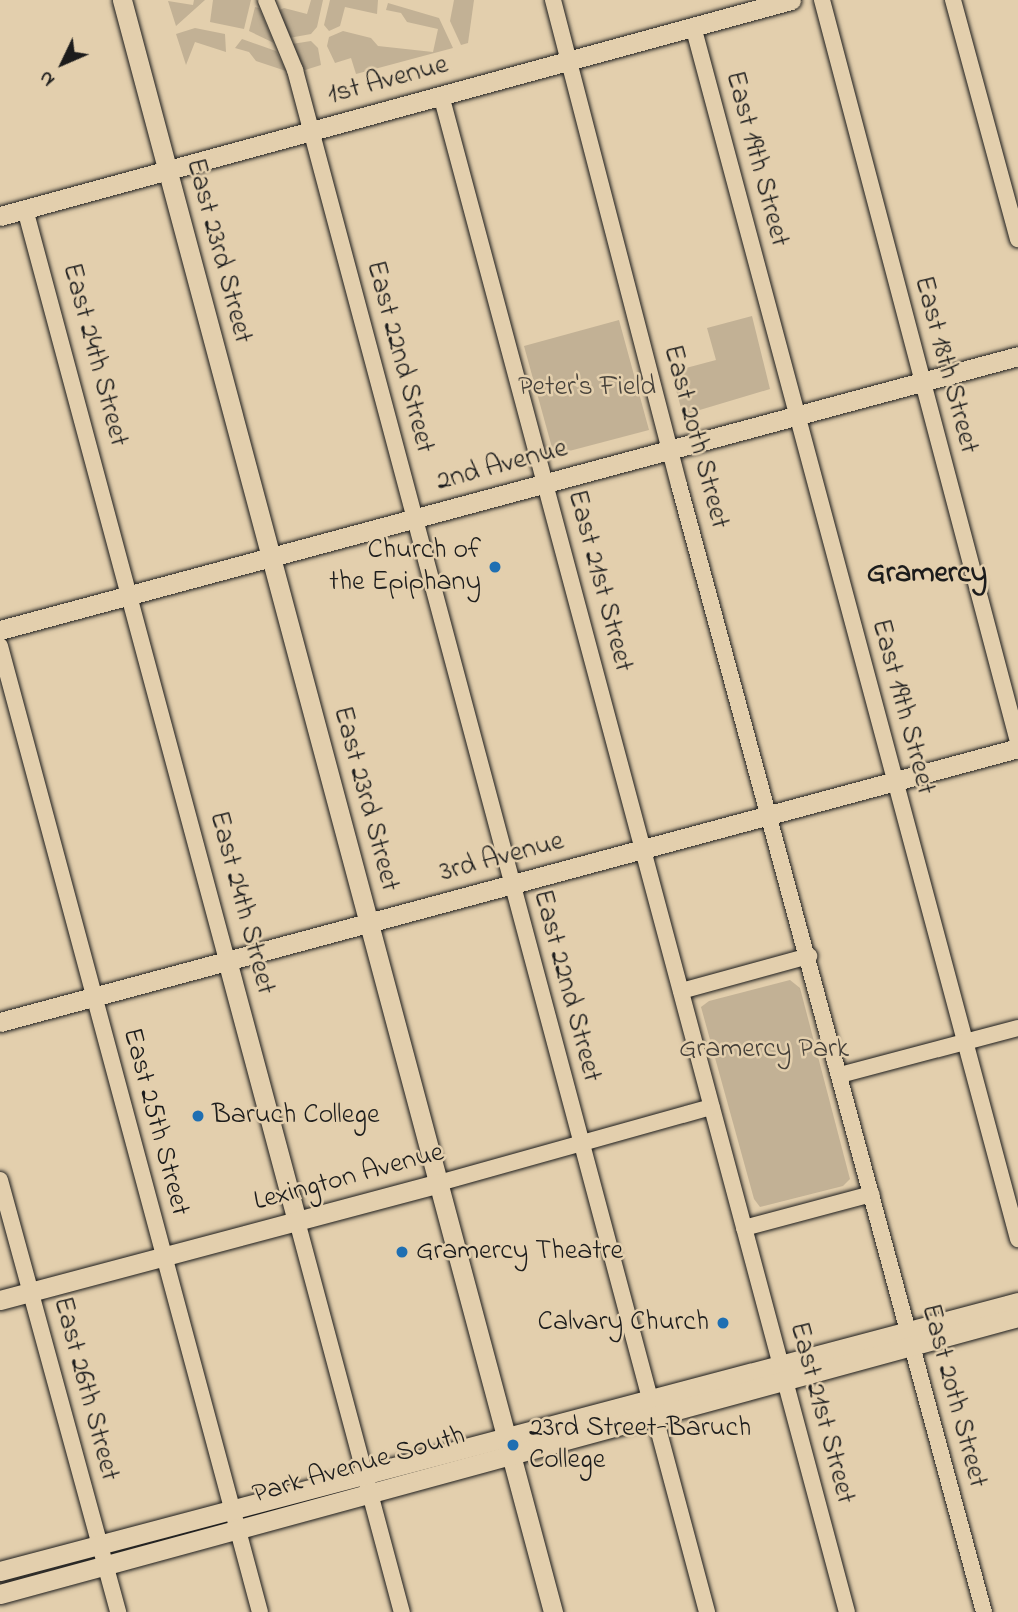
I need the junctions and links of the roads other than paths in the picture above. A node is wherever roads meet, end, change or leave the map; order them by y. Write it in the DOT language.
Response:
graph roads {
  1 [pos="122,0"];
  2 [pos="266,0"];
  3 [pos="553,0"];
  4 [pos="791,0"];
  5 [pos="822,0"];
  6 [pos="953,0"];
  7 [pos="693,26"];
  8 [pos="569,61"];
  9 [pos="441,95"];
  10 [pos="311,130"];
  11 [pos="168,172"];
  12 [pos="25,209"];
  13 [pos="0,216"];
  14 [pos="1015,218"];
  15 [pos="1018,239"];
  16 [pos="1018,356"];
  17 [pos="922,382"];
  18 [pos="797,415"];
  19 [pos="671,449"];
  20 [pos="545,483"];
  21 [pos="415,518"];
  22 [pos="272,557"];
  23 [pos="130,595"];
  24 [pos="0,630"];
  25 [pos="0,646"];
  26 [pos="1018,742"];
  27 [pos="1018,748"];
  28 [pos="895,781"];
  29 [pos="769,815"];
  30 [pos="643,849"];
  31 [pos="512,884"];
  32 [pos="369,922"];
  33 [pos="809,956"];
  34 [pos="228,960"];
  35 [pos="681,991"];
  36 [pos="94,996"];
  37 [pos="0,1022"];
  38 [pos="1018,1028"];
  39 [pos="965,1042"];
  40 [pos="840,1075"];
  41 [pos="712,1107"];
  42 [pos="582,1145"];
  43 [pos="0,1180"];
  44 [pos="439,1183"];
  45 [pos="872,1194"];
  46 [pos="297,1221"];
  47 [pos="744,1228"];
  48 [pos="1018,1239"];
  49 [pos="163,1257"];
  50 [pos="32,1292"];
  51 [pos="0,1300"];
  52 [pos="1018,1302"];
  53 [pos="1018,1317"];
  54 [pos="911,1338"];
  55 [pos="783,1373"];
  56 [pos="653,1408"];
  57 [pos="509,1444"];
  58 [pos="368,1483"];
  59 [pos="232,1509"];
  60 [pos="237,1530"];
  61 [pos="99,1545"];
  62 [pos="105,1565"];
  63 [pos="0,1571"];
  64 [pos="0,1594"];
  65 [pos="118,1612"];
  66 [pos="260,1612"];
  67 [pos="402,1612"];
  68 [pos="553,1612"];
  69 [pos="707,1612"];
  70 [pos="847,1612"];
  71 [pos="984,1612"];
  1 -- 11 [label="main road, East 23rd Street"];
  2 -- 10 [label="street, East 22nd Street"];
  3 -- 8 [label="street, East 20th Street"];
  4 -- 7 [label="main road, 1st Avenue"];
  5 -- 17 [label="street, East 18th Street"];
  6 -- 14 [label="street"];
  7 -- 8 [label="main road, 1st Avenue"];
  7 -- 18 [label="street, East 19th Street"];
  8 -- 9 [label="main road, 1st Avenue"];
  8 -- 19 [label="street, East 20th Street"];
  9 -- 10 [label="main road, 1st Avenue"];
  9 -- 20 [label="street, East 21st Street"];
  10 -- 11 [label="main road, 1st Avenue"];
  10 -- 21 [label="street, East 22nd Street"];
  11 -- 12 [label="main road, 1st Avenue"];
  11 -- 22 [label="main road, East 23rd Street"];
  12 -- 13 [label="main road, 1st Avenue"];
  12 -- 23 [label="street, East 24th Street"];
  14 -- 15 [label="street"];
  16 -- 17 [label="main road, 2nd Avenue"];
  17 -- 18 [label="main road, 2nd Avenue"];
  17 -- 26 [label="street, East 18th Street"];
  18 -- 19 [label="main road, 2nd Avenue"];
  18 -- 28 [label="street, East 19th Street"];
  19 -- 20 [label="main road, 2nd Avenue"];
  19 -- 29 [label="street, East 20th Street"];
  20 -- 21 [label="main road, 2nd Avenue"];
  20 -- 30 [label="street, East 21st Street"];
  21 -- 22 [label="main road, 2nd Avenue"];
  21 -- 31 [label="street, East 22nd Street"];
  22 -- 23 [label="main road, 2nd Avenue"];
  22 -- 32 [label="main road, East 23rd Street"];
  23 -- 24 [label="main road, 2nd Avenue"];
  23 -- 34 [label="street, East 24th Street"];
  25 -- 36 [label="street, East 25th Street"];
  27 -- 28 [label="main road, 3rd Avenue"];
  28 -- 29 [label="main road, 3rd Avenue"];
  28 -- 39 [label="street, East 19th Street"];
  29 -- 30 [label="main road, 3rd Avenue"];
  29 -- 33 [label="street, East 20th Street"];
  30 -- 31 [label="main road, 3rd Avenue"];
  30 -- 35 [label="street, East 21st Street"];
  31 -- 32 [label="main road, 3rd Avenue"];
  31 -- 42 [label="street, East 22nd Street"];
  32 -- 34 [label="main road, 3rd Avenue"];
  32 -- 44 [label="main road, East 23rd Street"];
  33 -- 35 [label="street"];
  33 -- 40 [label="street, East 20th Street"];
  34 -- 36 [label="main road, 3rd Avenue"];
  34 -- 46 [label="main road, East 24th Street"];
  35 -- 41 [label="street, East 21st Street"];
  36 -- 37 [label="main road, 3rd Avenue"];
  36 -- 49 [label="street, East 25th Street"];
  38 -- 39 [label="street"];
  39 -- 40 [label="street"];
  39 -- 48 [label="street, East 19th Street"];
  40 -- 45 [label="street, East 20th Street"];
  41 -- 42 [label="street, Lexington Avenue"];
  41 -- 47 [label="street, East 21st Street"];
  42 -- 44 [label="street, Lexington Avenue"];
  42 -- 56 [label="street, East 22nd Street"];
  43 -- 50 [label="street, East 26th Street"];
  44 -- 46 [label="main road, Lexington Avenue"];
  44 -- 57 [label="main road, East 23rd Street"];
  45 -- 47 [label="street"];
  45 -- 54 [label="street, East 20th Street"];
  46 -- 49 [label="main road, Lexington Avenue"];
  46 -- 58 [label="street, East 24th Street"];
  47 -- 55 [label="street, East 21st Street"];
  49 -- 50 [label="main road, Lexington Avenue"];
  49 -- 59 [label="street, East 25th Street"];
  50 -- 51 [label="main road, Lexington Avenue"];
  50 -- 61 [label="street, East 26th Street"];
  52 -- 54 [label="main road, Park Avenue South"];
  53 -- 54 [label="main road, Park Avenue South"];
  54 -- 55 [label="main road, Park Avenue South"];
  54 -- 71 [label="street, East 20th Street"];
  55 -- 56 [label="main road, Park Avenue South"];
  55 -- 70 [label="street, East 21st Street"];
  56 -- 57 [label="main road, Park Avenue South"];
  56 -- 69 [label="street, East 22nd Street"];
  57 -- 58 [label="main road, Park Avenue South"];
  57 -- 68 [label="main road, East 23rd Street"];
  58 -- 59 [label="main road, Park Avenue South"];
  58 -- 60 [label="main road, Park Avenue South"];
  58 -- 67 [label="street, East 24th Street"];
  59 -- 60 [label="street, East 25th Street"];
  59 -- 61 [label="main road, Park Avenue South"];
  60 -- 62 [label="main road, Park Avenue South"];
  60 -- 66 [label="street, East 25th Street"];
  61 -- 62 [label="street, East 26th Street"];
  61 -- 63 [label="main road, Park Avenue South"];
  62 -- 64 [label="main road, Park Avenue South"];
  62 -- 65 [label="street, East 26th Street"];
}
